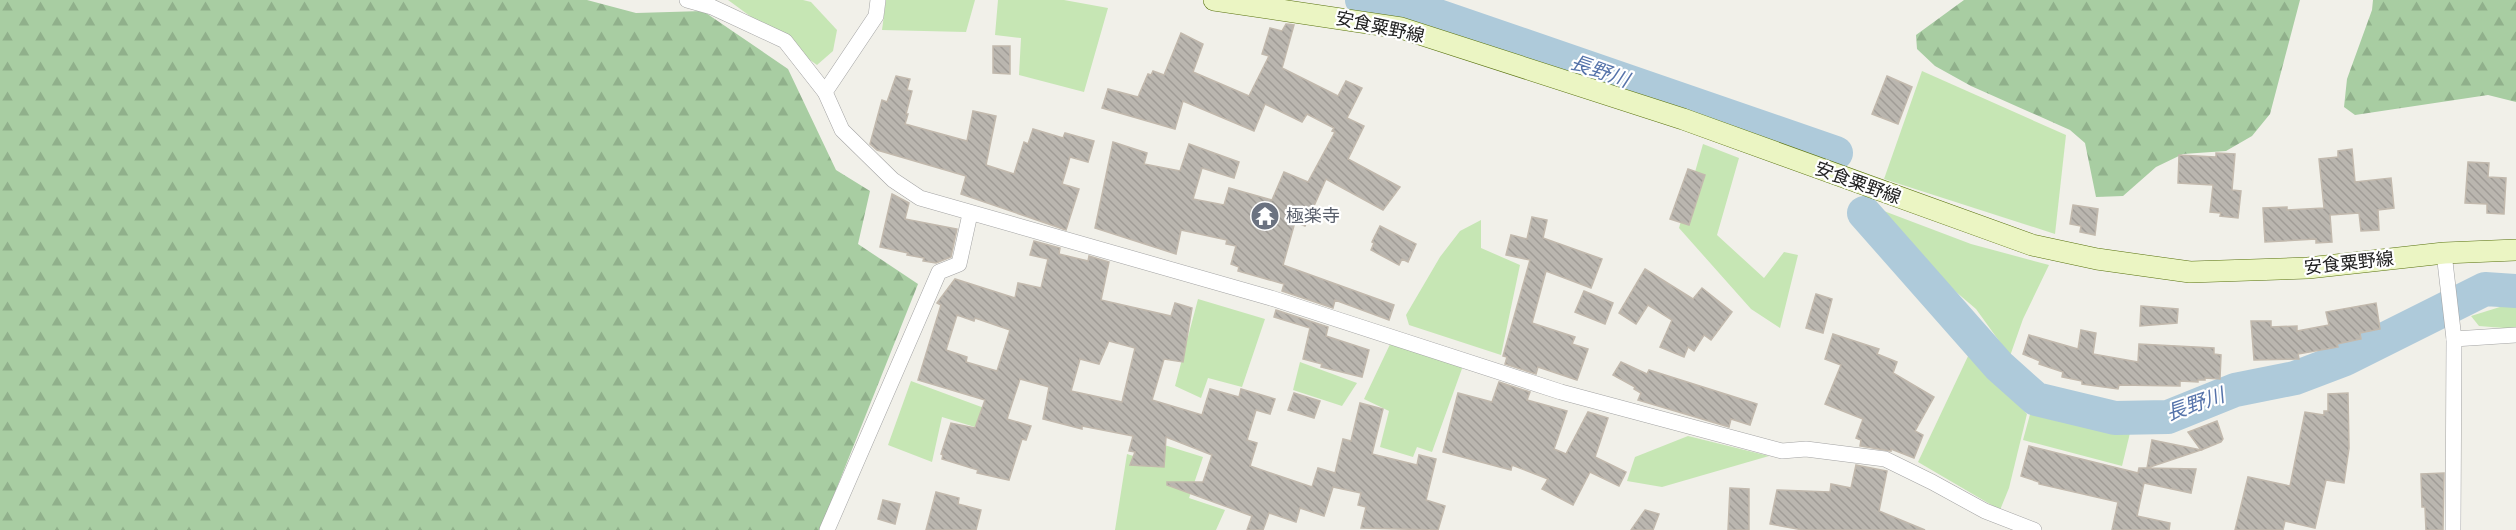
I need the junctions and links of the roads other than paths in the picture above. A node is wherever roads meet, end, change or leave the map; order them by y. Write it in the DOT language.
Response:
graph roads {
  1 [pos="687,0"];
  2 [pos="878,0"];
  3 [pos="1214,0"];
  4 [pos="825,92"];
  5 [pos="970,214"];
  6 [pos="2516,250"];
  7 [pos="2444,253"];
  8 [pos="2516,335"];
  9 [pos="2454,339"];
  10 [pos="828,530"];
  11 [pos="2034,530"];
  12 [pos="2453,530"];
  1 -- 4 [label="street"];
  2 -- 4 [label="street"];
  3 -- 7 [label="main road, 安食粟野線"];
  4 -- 5 [label="street"];
  5 -- 10 [label="street"];
  5 -- 11 [label="street"];
  6 -- 7 [label="main road, 安食粟野線"];
  7 -- 9 [label="street"];
  8 -- 9 [label="street"];
  9 -- 12 [label="street"];
}
